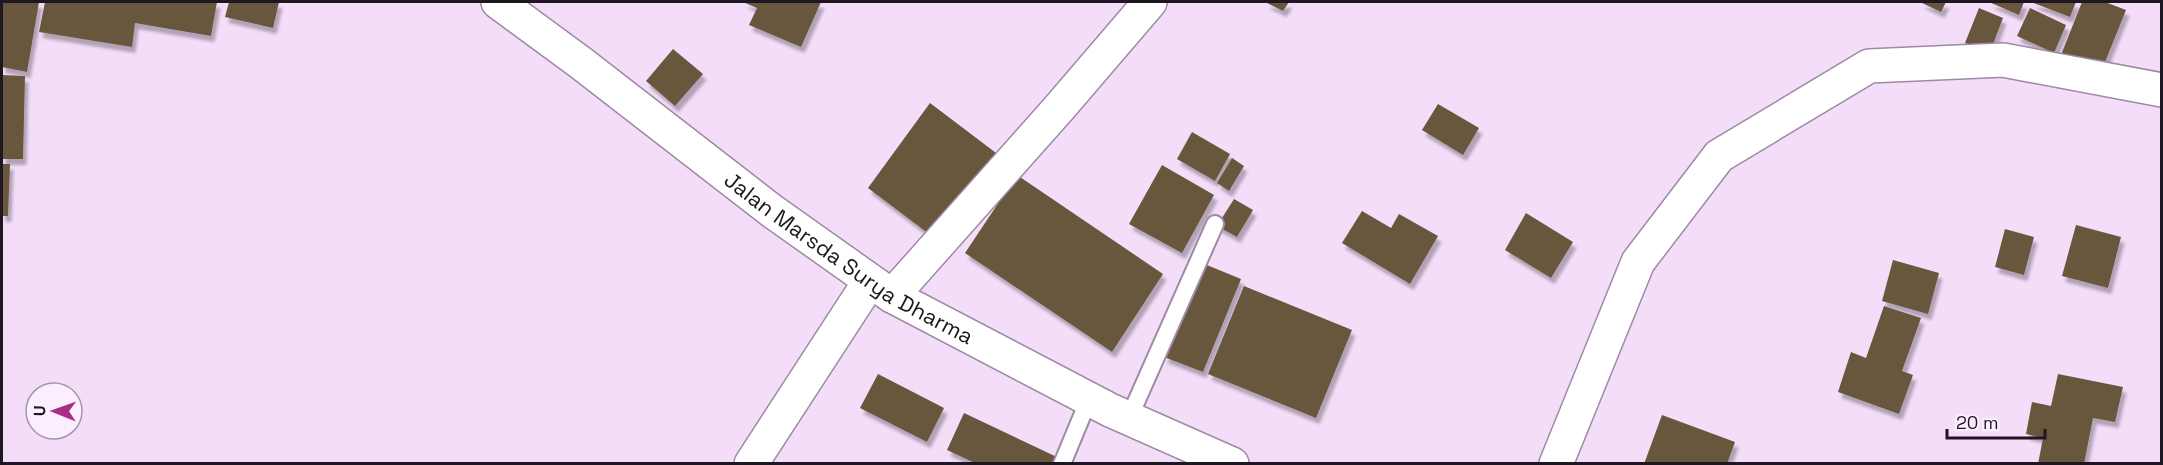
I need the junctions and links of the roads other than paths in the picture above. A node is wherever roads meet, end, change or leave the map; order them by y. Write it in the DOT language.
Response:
graph roads {
  1 [pos="498,2"];
  2 [pos="1150,2"];
  3 [pos="2162,90"];
  4 [pos="1215,225"];
  5 [pos="881,288"];
  6 [pos="1089,399"];
  7 [pos="1129,418"];
  8 [pos="751,464"];
  9 [pos="1062,464"];
  10 [pos="1232,464"];
  11 [pos="1556,464"];
  1 -- 5 [label="main road, Jalan Marsda Surya Dharma"];
  2 -- 5 [label="main road"];
  3 -- 11 [label="main road"];
  4 -- 7 [label="lane"];
  5 -- 6 [label="main road, Jalan Marsda Surya Dharma"];
  5 -- 8 [label="main road"];
  6 -- 7 [label="main road, Jalan Marsda Surya Dharma"];
  6 -- 9 [label="lane"];
  7 -- 10 [label="main road, Jalan Marsda Surya Dharma"];
}
